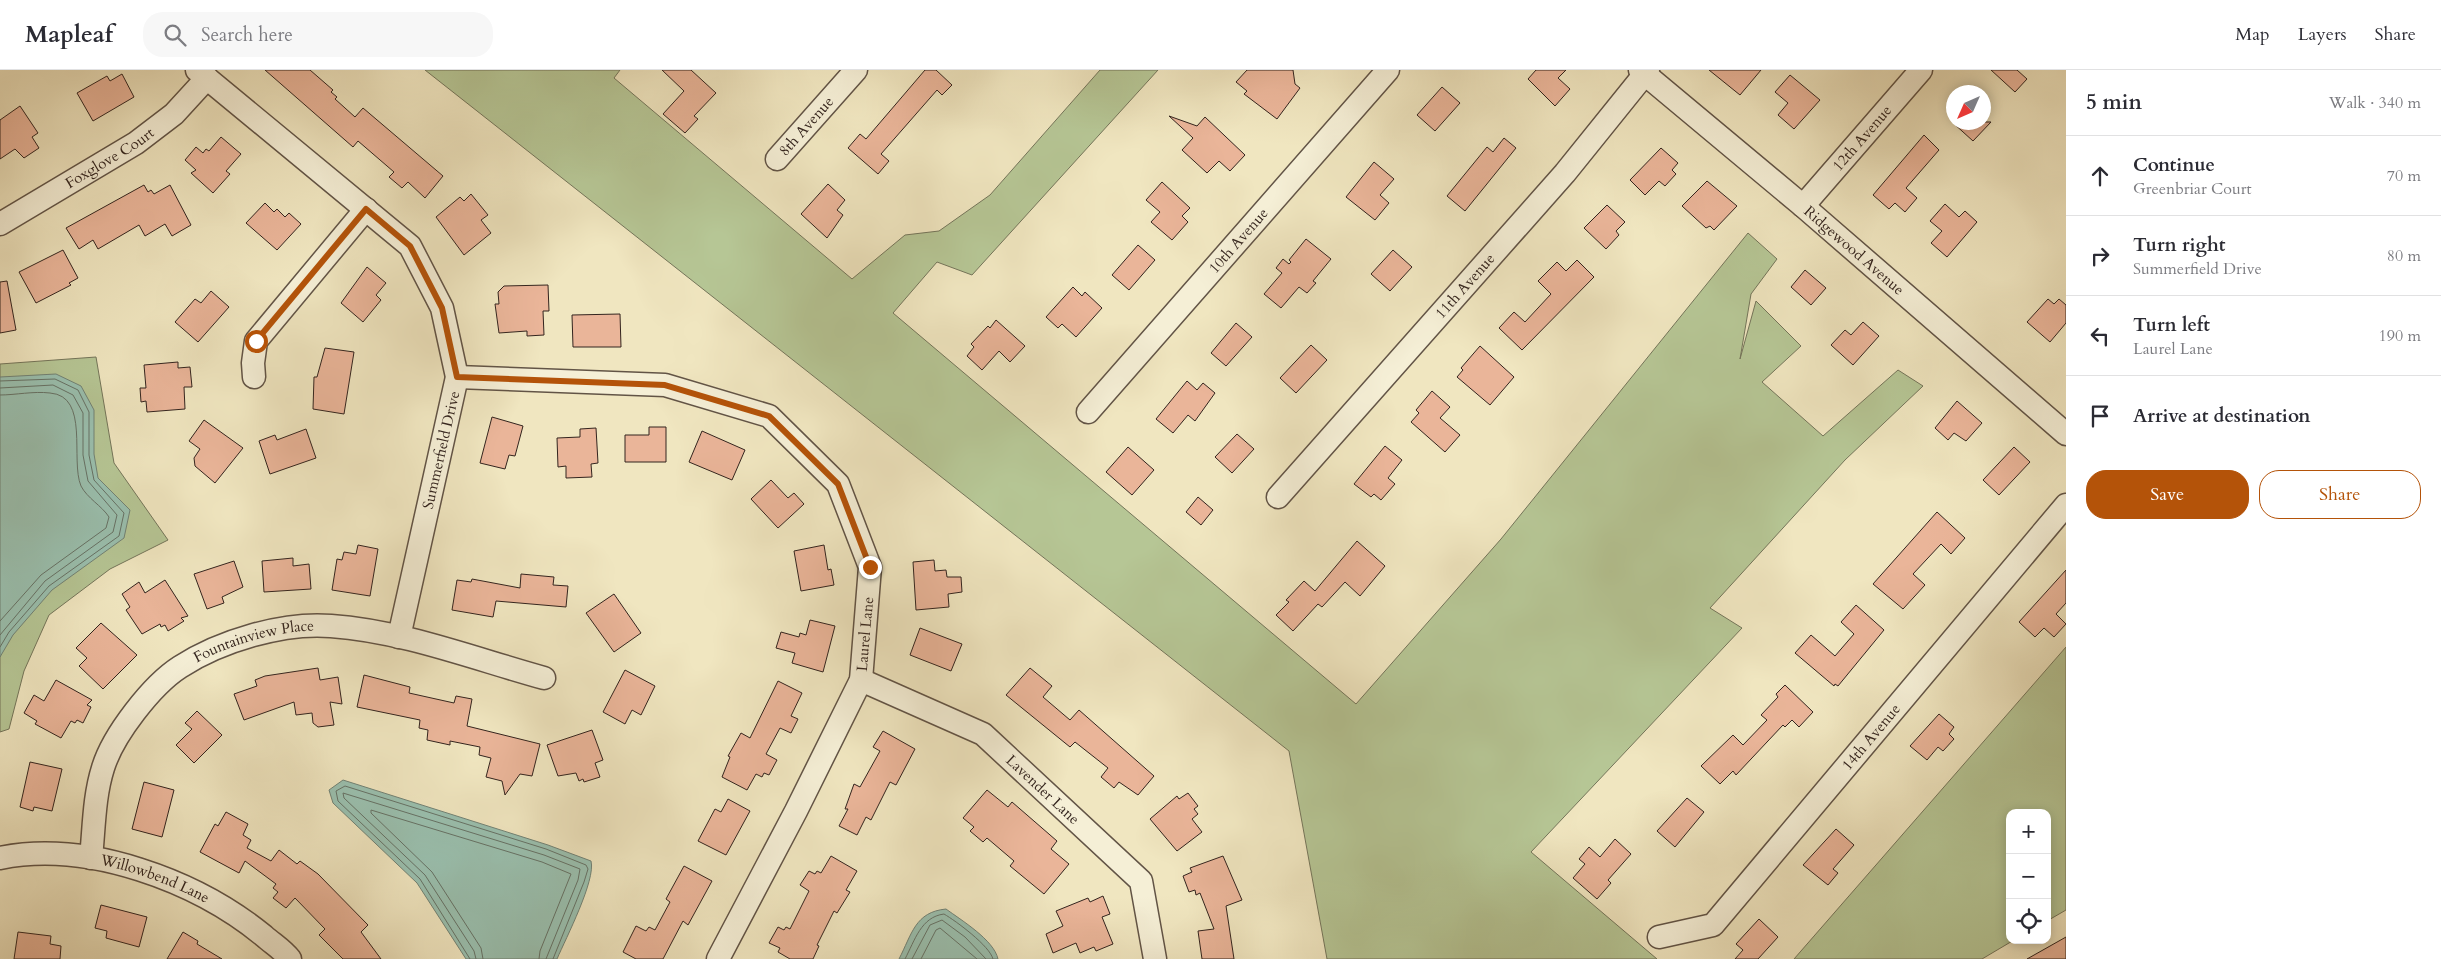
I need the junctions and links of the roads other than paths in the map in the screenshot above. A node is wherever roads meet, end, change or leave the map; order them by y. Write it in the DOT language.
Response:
graph roads {
  1 [pos="856,70"];
  2 [pos="1388,70"];
  3 [pos="1921,70"];
  4 [pos="1644,71"];
  5 [pos="202,74"];
  6 [pos="777,159"];
  7 [pos="1803,206"];
  8 [pos="366,209"];
  9 [pos="0,224"];
  10 [pos="254,377"];
  11 [pos="457,377"];
  12 [pos="1088,412"];
  13 [pos="2066,434"];
  14 [pos="1278,497"];
  15 [pos="2066,505"];
  16 [pos="399,637"];
  17 [pos="544,678"];
  18 [pos="861,680"];
  19 [pos="0,858"];
  20 [pos="91,858"];
  21 [pos="1659,937"];
  22 [pos="290,959"];
  23 [pos="718,959"];
  24 [pos="1155,959"];
  1 -- 6 [label="street, 8th Avenue"];
  2 -- 12 [label="street, 10th Avenue"];
  3 -- 7 [label="street, 12th Avenue"];
  4 -- 7 [label="street, Ridgewood Avenue"];
  4 -- 14 [label="street, 11th Avenue"];
  5 -- 8 [label="street, Summerfield Drive"];
  5 -- 9 [label="street, Foxglove Court"];
  7 -- 13 [label="street, Ridgewood Avenue"];
  8 -- 10 [label="street"];
  8 -- 11 [label="street, Summerfield Drive"];
  11 -- 16 [label="street, Summerfield Drive"];
  11 -- 18 [label="street, Laurel Lane"];
  15 -- 21 [label="street, 14th Avenue"];
  16 -- 17 [label="street, Fountainview Place"];
  16 -- 20 [label="street, Fountainview Place"];
  18 -- 23 [label="street, Laurel Lane"];
  18 -- 24 [label="street, Lavender Lane"];
  19 -- 20 [label="street, Willowbend Lane"];
  20 -- 22 [label="street, Willowbend Lane"];
}
